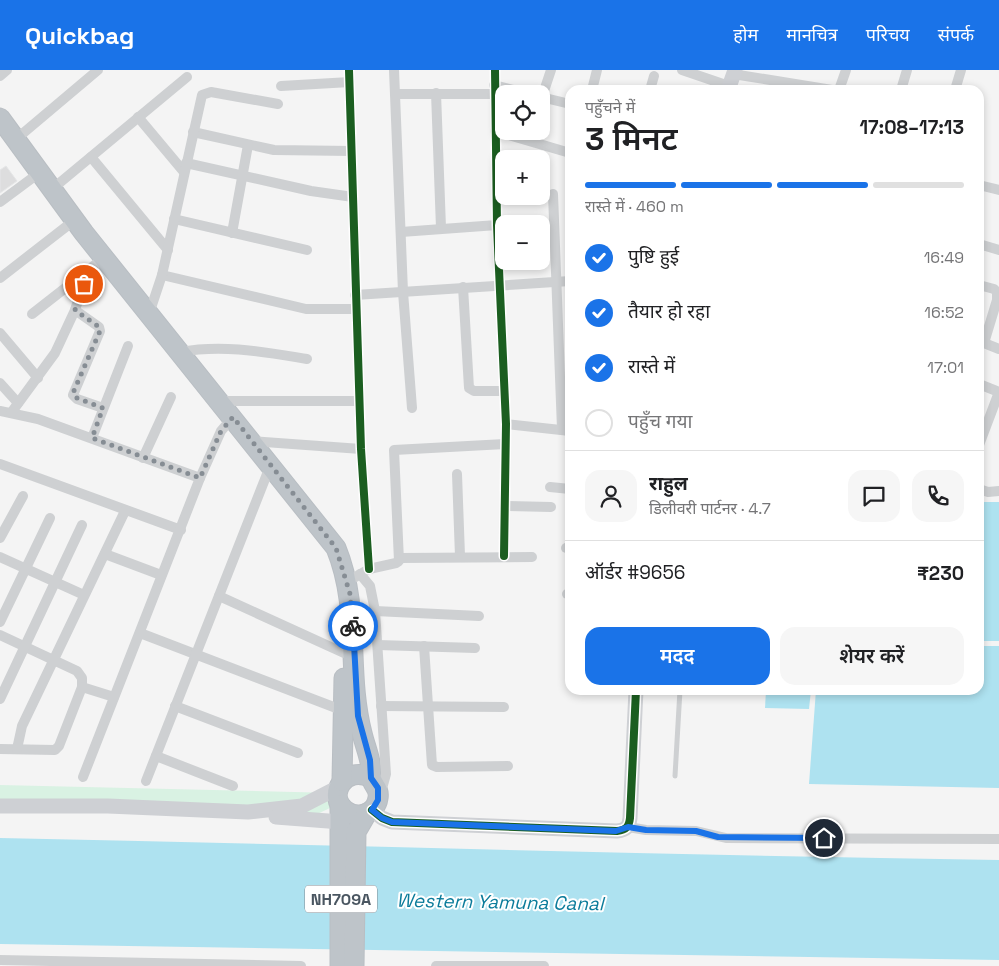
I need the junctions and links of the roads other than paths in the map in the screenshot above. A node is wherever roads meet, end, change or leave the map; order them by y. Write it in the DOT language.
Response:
graph roads {
  1 [pos="7,70"];
  2 [pos="98,70"];
  3 [pos="349,70"];
  4 [pos="394,70"];
  5 [pos="495,70"];
  6 [pos="551,70"];
  7 [pos="597,70"];
  8 [pos="846,70"];
  9 [pos="907,70"];
  10 [pos="961,70"];
  11 [pos="688,71"];
  12 [pos="0,76"];
  13 [pos="654,76"];
  14 [pos="187,77"];
  15 [pos="731,80"];
  16 [pos="350,82"];
  17 [pos="545,85"];
  18 [pos="593,85"];
  19 [pos="651,85"];
  20 [pos="782,85"];
  21 [pos="841,85"];
  22 [pos="902,85"];
  23 [pos="956,85"];
  24 [pos="282,86"];
  25 [pos="494,89"];
  26 [pos="436,93"];
  27 [pos="395,94"];
  28 [pos="550,99"];
  29 [pos="565,103"];
  30 [pos="278,104"];
  31 [pos="138,117"];
  32 [pos="0,118"];
  33 [pos="495,131"];
  34 [pos="192,132"];
  35 [pos="7,138"];
  36 [pos="495,140"];
  37 [pos="526,140"];
  38 [pos="248,145"];
  39 [pos="352,151"];
  40 [pos="565,152"];
  41 [pos="92,157"];
  42 [pos="185,168"];
  43 [pos="242,175"];
  44 [pos="35,176"];
  45 [pos="984,186"];
  46 [pos="51,190"];
  47 [pos="999,190"];
  48 [pos="553,194"];
  49 [pos="353,197"];
  50 [pos="0,202"];
  51 [pos="497,215"];
  52 [pos="174,219"];
  53 [pos="495,225"];
  54 [pos="67,226"];
  55 [pos="441,228"];
  56 [pos="401,232"];
  57 [pos="232,233"];
  58 [pos="984,246"];
  59 [pos="168,250"];
  60 [pos="307,250"];
  61 [pos="999,250"];
  62 [pos="92,268"];
  63 [pos="499,270"];
  64 [pos="162,275"];
  65 [pos="0,278"];
  66 [pos="555,281"];
  67 [pos="565,281"];
  68 [pos="499,284"];
  69 [pos="984,286"];
  70 [pos="463,287"];
  71 [pos="403,292"];
  72 [pos="355,295"];
  73 [pos="356,309"];
  74 [pos="75,310"];
  75 [pos="996,311"];
  76 [pos="32,314"];
  77 [pos="149,314"];
  78 [pos="0,333"];
  79 [pos="984,336"];
  80 [pos="984,343"];
  81 [pos="128,346"];
  82 [pos="999,349"];
  83 [pos="180,352"];
  84 [pos="307,360"];
  85 [pos="38,378"];
  86 [pos="0,383"];
  87 [pos="984,386"];
  88 [pos="504,390"];
  89 [pos="999,392"];
  90 [pos="171,396"];
  91 [pos="220,401"];
  92 [pos="360,401"];
  93 [pos="18,403"];
  94 [pos="103,408"];
  95 [pos="412,408"];
  96 [pos="0,411"];
  97 [pos="11,413"];
  98 [pos="565,416"];
  99 [pos="229,420"];
  100 [pos="506,424"];
  101 [pos="565,430"];
  102 [pos="984,432"];
  103 [pos="92,438"];
  104 [pos="252,441"];
  105 [pos="505,444"];
  106 [pos="361,449"];
  107 [pos="143,458"];
  108 [pos="0,464"];
  109 [pos="267,474"];
  110 [pos="457,474"];
  111 [pos="200,478"];
  112 [pos="550,487"];
  113 [pos="565,488"];
  114 [pos="984,491"];
  115 [pos="999,491"];
  116 [pos="23,496"];
  117 [pos="505,506"];
  118 [pos="551,507"];
  119 [pos="125,511"];
  120 [pos="50,518"];
  121 [pos="82,525"];
  122 [pos="181,530"];
  123 [pos="0,538"];
  124 [pos="105,554"];
  125 [pos="460,556"];
  126 [pos="504,556"];
  127 [pos="0,557"];
  128 [pos="532,557"];
  129 [pos="400,558"];
  130 [pos="25,568"];
  131 [pos="161,575"];
  132 [pos="359,575"];
  133 [pos="55,582"];
  134 [pos="84,596"];
  135 [pos="219,596"];
  136 [pos="376,611"];
  137 [pos="480,616"];
  138 [pos="0,622"];
  139 [pos="140,633"];
  140 [pos="0,635"];
  141 [pos="378,644"];
  142 [pos="24,646"];
  143 [pos="424,646"];
  144 [pos="475,648"];
  145 [pos="344,653"];
  146 [pos="195,654"];
  147 [pos="54,660"];
  148 [pos="82,687"];
  149 [pos="636,695"];
  150 [pos="680,695"];
  151 [pos="114,697"];
  152 [pos="0,699"];
  153 [pos="428,705"];
  154 [pos="175,706"];
  155 [pos="381,706"];
  156 [pos="504,707"];
  157 [pos="344,711"];
  158 [pos="0,749"];
  159 [pos="16,749"];
  160 [pos="298,753"];
  161 [pos="156,756"];
  162 [pos="508,766"];
  163 [pos="676,776"];
  164 [pos="83,777"];
  165 [pos="146,781"];
  166 [pos="374,783"];
  167 [pos="233,786"];
  168 [pos="0,806"];
  169 [pos="343,810"];
  170 [pos="248,812"];
  171 [pos="369,812"];
  172 [pos="628,827"];
  173 [pos="999,839"];
  174 [pos="0,960"];
  175 [pos="301,966"];
  176 [pos="340,966"];
  177 [pos="354,966"];
  178 [pos="436,966"];
  179 [pos="544,966"];
  1 -- 12 [label="street"];
  2 -- 35 [label="street"];
  3 -- 16 [label="street"];
  4 -- 27 [label="street"];
  5 -- 25 [label="street"];
  6 -- 17 [label="street"];
  7 -- 18 [label="street"];
  8 -- 21 [label="street"];
  9 -- 22 [label="street"];
  10 -- 23 [label="street"];
  11 -- 15 [label="street"];
  13 -- 19 [label="street"];
  14 -- 31 [label="street"];
  15 -- 20 [label="street"];
  16 -- 24 [label="street"];
  16 -- 39 [label="street"];
  25 -- 26 [label="street"];
  25 -- 33 [label="street"];
  26 -- 27 [label="street"];
  26 -- 55 [label="street"];
  27 -- 56 [label="street"];
  28 -- 29 [label="street"];
  30 -- 34 [label="street"];
  31 -- 41 [label="street"];
  31 -- 42 [label="street"];
  32 -- 35 [label="highway, NH709A"];
  34 -- 38 [label="street"];
  34 -- 42 [label="street"];
  35 -- 44 [label="highway, NH709A"];
  36 -- 51 [label="street"];
  37 -- 40 [label="street"];
  38 -- 39 [label="street"];
  38 -- 43 [label="street"];
  39 -- 49 [label="street"];
  41 -- 46 [label="street"];
  41 -- 59 [label="street"];
  42 -- 43 [label="street"];
  42 -- 52 [label="street"];
  43 -- 49 [label="street"];
  43 -- 57 [label="street"];
  44 -- 46 [label="highway, NH709A"];
  44 -- 50 [label="street"];
  44 -- 54 [label="highway, NH709A"];
  45 -- 47 [label="street"];
  46 -- 77 [label="highway, NH709A"];
  48 -- 66 [label="street"];
  49 -- 72 [label="street"];
  52 -- 57 [label="street"];
  52 -- 59 [label="street"];
  53 -- 55 [label="street"];
  54 -- 62 [label="highway, NH709A"];
  54 -- 65 [label="street"];
  55 -- 56 [label="street"];
  56 -- 71 [label="street"];
  57 -- 60 [label="street"];
  58 -- 61 [label="street"];
  59 -- 64 [label="street"];
  62 -- 74 [label="street"];
  62 -- 76 [label="street"];
  62 -- 99 [label="highway, NH709A"];
  63 -- 68 [label="street"];
  64 -- 73 [label="street"];
  64 -- 77 [label="street"];
  66 -- 67 [label="street"];
  66 -- 68 [label="street"];
  66 -- 98 [label="street"];
  68 -- 70 [label="street"];
  68 -- 88 [label="street"];
  69 -- 75 [label="street"];
  70 -- 71 [label="street"];
  70 -- 88 [label="street"];
  71 -- 72 [label="street"];
  71 -- 95 [label="street"];
  72 -- 73 [label="street"];
  73 -- 92 [label="street"];
  74 -- 85 [label="street"];
  74 -- 94 [label="street"];
  75 -- 79 [label="street"];
  77 -- 83 [label="highway, NH709A"];
  78 -- 85 [label="street"];
  80 -- 82 [label="street"];
  81 -- 94 [label="street"];
  83 -- 84 [label="street"];
  83 -- 91 [label="highway, NH709A"];
  85 -- 93 [label="street"];
  86 -- 93 [label="street"];
  87 -- 89 [label="street"];
  88 -- 100 [label="street"];
  89 -- 102 [label="street"];
  90 -- 107 [label="street"];
  91 -- 92 [label="street"];
  91 -- 99 [label="highway, NH709A"];
  92 -- 106 [label="street"];
  93 -- 97 [label="street"];
  94 -- 103 [label="street"];
  96 -- 97 [label="street"];
  97 -- 103 [label="street"];
  99 -- 104 [label="highway, NH709A"];
  99 -- 109 [label="highway, NH709A"];
  99 -- 111 [label="street"];
  100 -- 101 [label="street"];
  100 -- 105 [label="street"];
  103 -- 107 [label="street"];
  104 -- 106 [label="street"];
  104 -- 132 [label="highway, NH709A"];
  105 -- 117 [label="street"];
  105 -- 129 [label="street"];
  106 -- 132 [label="street"];
  107 -- 111 [label="street"];
  108 -- 119 [label="street"];
  109 -- 135 [label="street"];
  109 -- 145 [label="highway, NH709A"];
  110 -- 125 [label="street"];
  111 -- 122 [label="street"];
  112 -- 113 [label="street"];
  114 -- 115 [label="street"];
  116 -- 123 [label="street"];
  117 -- 118 [label="street"];
  117 -- 126 [label="street"];
  119 -- 122 [label="street"];
  119 -- 124 [label="street"];
  120 -- 130 [label="street"];
  121 -- 133 [label="street"];
  122 -- 131 [label="street"];
  124 -- 131 [label="street"];
  124 -- 134 [label="street"];
  125 -- 126 [label="street"];
  125 -- 129 [label="street"];
  126 -- 128 [label="street"];
  127 -- 130 [label="street"];
  129 -- 132 [label="street"];
  130 -- 133 [label="street"];
  130 -- 138 [label="street"];
  131 -- 139 [label="street"];
  132 -- 136 [label="street"];
  132 -- 166 [label="highway, NH709A"];
  133 -- 134 [label="street"];
  133 -- 142 [label="street"];
  134 -- 147 [label="street"];
  135 -- 145 [label="street"];
  135 -- 146 [label="street"];
  136 -- 137 [label="street"];
  136 -- 141 [label="street"];
  139 -- 146 [label="street"];
  139 -- 151 [label="street"];
  140 -- 142 [label="street"];
  141 -- 143 [label="street"];
  141 -- 155 [label="street"];
  142 -- 147 [label="street"];
  142 -- 152 [label="street"];
  143 -- 144 [label="street"];
  143 -- 153 [label="street"];
  145 -- 157 [label="highway, NH709A"];
  146 -- 154 [label="street"];
  146 -- 157 [label="street"];
  147 -- 148 [label="street"];
  147 -- 159 [label="street"];
  148 -- 151 [label="street"];
  148 -- 159 [label="street"];
  149 -- 172 [label="street"];
  150 -- 163 [label="lane"];
  151 -- 164 [label="street"];
  153 -- 155 [label="street"];
  153 -- 156 [label="street"];
  153 -- 162 [label="street"];
  154 -- 160 [label="street"];
  154 -- 161 [label="street"];
  155 -- 166 [label="street"];
  157 -- 169 [label="highway, NH709A"];
  158 -- 159 [label="street"];
  161 -- 165 [label="street"];
  161 -- 167 [label="street"];
  166 -- 169 [label="highway"];
  166 -- 171 [label="highway, NH709A"];
  168 -- 170 [label="street"];
  169 -- 170 [label="street"];
  169 -- 170 [label="street"];
  169 -- 171 [label="highway, NH709A"];
  169 -- 171 [label="highway"];
  169 -- 176 [label="highway, NH709A"];
  169 -- 177 [label="highway, NH709A"];
  171 -- 172 [label="street"];
  172 -- 173 [label="street"];
  174 -- 175 [label="street"];
  178 -- 179 [label="street"];
}
